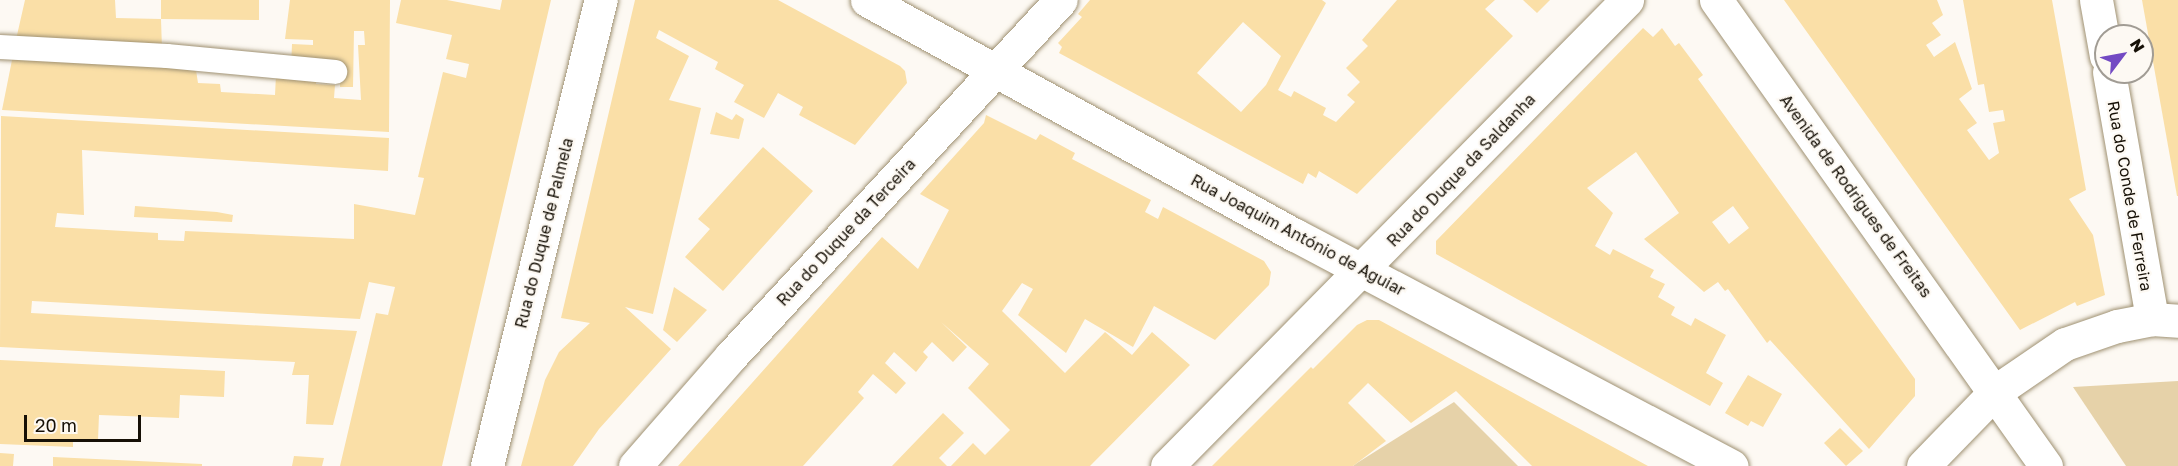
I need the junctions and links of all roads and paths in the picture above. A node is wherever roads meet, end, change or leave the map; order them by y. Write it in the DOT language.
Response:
graph roads {
  1 [pos="602,0"];
  2 [pos="867,0"];
  3 [pos="1061,0"];
  4 [pos="1628,0"];
  5 [pos="1716,0"];
  6 [pos="2096,0"];
  7 [pos="2100,24"];
  8 [pos="0,47"];
  9 [pos="998,70"];
  10 [pos="335,72"];
  11 [pos="2112,84"];
  12 [pos="1363,270"];
  13 [pos="2165,320"];
  14 [pos="1996,391"];
  15 [pos="487,466"];
  16 [pos="635,466"];
  17 [pos="1167,466"];
  18 [pos="1732,466"];
  19 [pos="1923,466"];
  20 [pos="2046,466"];
  1 -- 15 [label="street, Rua do Duque de Palmela"];
  2 -- 9 [label="street, Rua Joaquim António de Aguiar"];
  3 -- 9 [label="street, Rua do Duque da Terceira"];
  4 -- 12 [label="street, Rua do Duque da Saldanha"];
  5 -- 14 [label="street, Avenida de Rodrigues de Freitas"];
  6 -- 7 [label="street"];
  8 -- 10 [label="lane"];
  9 -- 12 [label="street, Rua Joaquim António de Aguiar"];
  9 -- 16 [label="street, Rua do Duque da Terceira"];
  11 -- 13 [label="street, Rua do Conde de Ferreira"];
  12 -- 17 [label="street, Rua do Duque da Saldanha"];
  12 -- 18 [label="street, Rua Joaquim António de Aguiar"];
  13 -- 14 [label="street"];
  14 -- 19 [label="street"];
  14 -- 20 [label="street, Avenida de Rodrigues de Freitas"];
}
